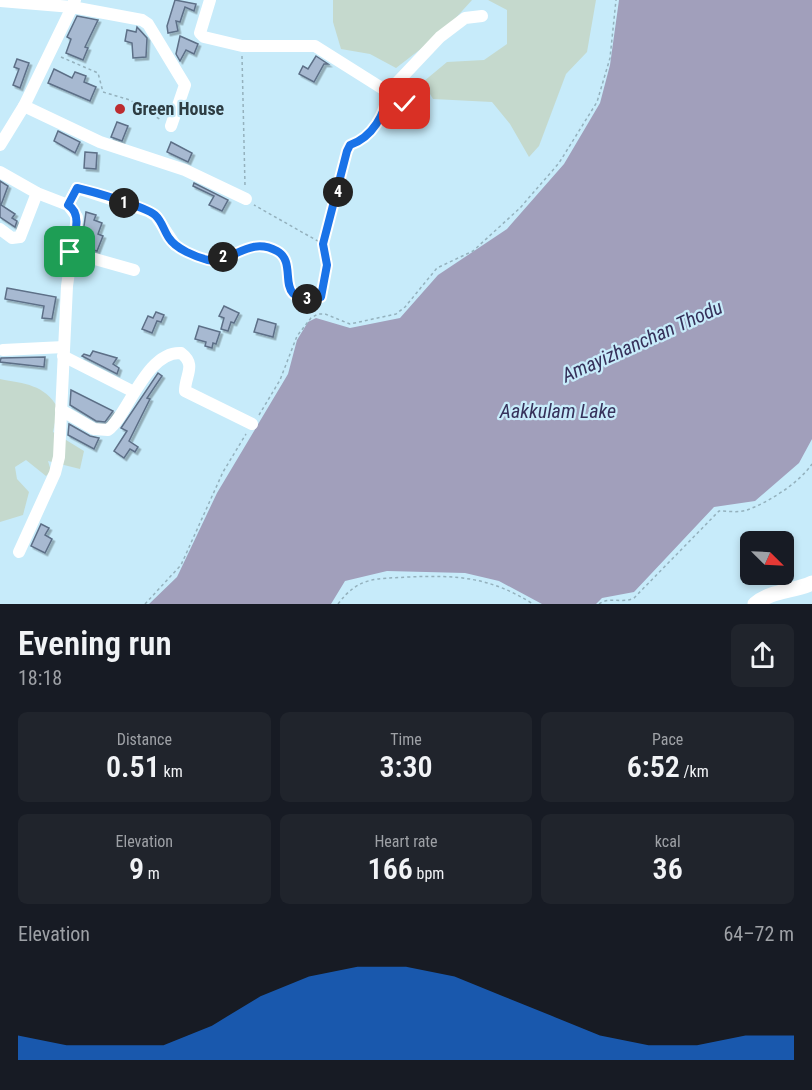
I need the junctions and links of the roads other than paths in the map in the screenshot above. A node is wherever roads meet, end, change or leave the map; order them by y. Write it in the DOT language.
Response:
graph roads {
  1 [pos="210,0"];
  2 [pos="0,1"];
  3 [pos="73,4"];
  4 [pos="482,16"];
  5 [pos="388,92"];
  6 [pos="24,106"];
  7 [pos="414,112"];
  8 [pos="171,126"];
  9 [pos="0,144"];
  10 [pos="0,172"];
  11 [pos="37,193"];
  12 [pos="246,199"];
  13 [pos="68,205"];
  14 [pos="0,229"];
  15 [pos="175,245"];
  16 [pos="70,252"];
  17 [pos="134,270"];
  18 [pos="3,350"];
  19 [pos="64,352"];
  20 [pos="132,391"];
  21 [pos="61,410"];
  22 [pos="252,424"];
  23 [pos="19,552"];
  24 [pos="812,583"];
  25 [pos="755,604"];
  1 -- 5 [label="street"];
  2 -- 3 [label="street"];
  3 -- 6 [label="street"];
  3 -- 8 [label="street"];
  4 -- 5 [label="street"];
  5 -- 7 [label="street"];
  6 -- 9 [label="street"];
  6 -- 12 [label="street"];
  10 -- 11 [label="street"];
  11 -- 13 [label="street"];
  11 -- 14 [label="street"];
  13 -- 15 [label="street"];
  13 -- 16 [label="street"];
  16 -- 17 [label="street"];
  16 -- 19 [label="street"];
  18 -- 19 [label="street"];
  19 -- 20 [label="street"];
  19 -- 21 [label="street"];
  20 -- 21 [label="street"];
  20 -- 22 [label="street"];
  21 -- 23 [label="street"];
  24 -- 25 [label="main road"];
}
